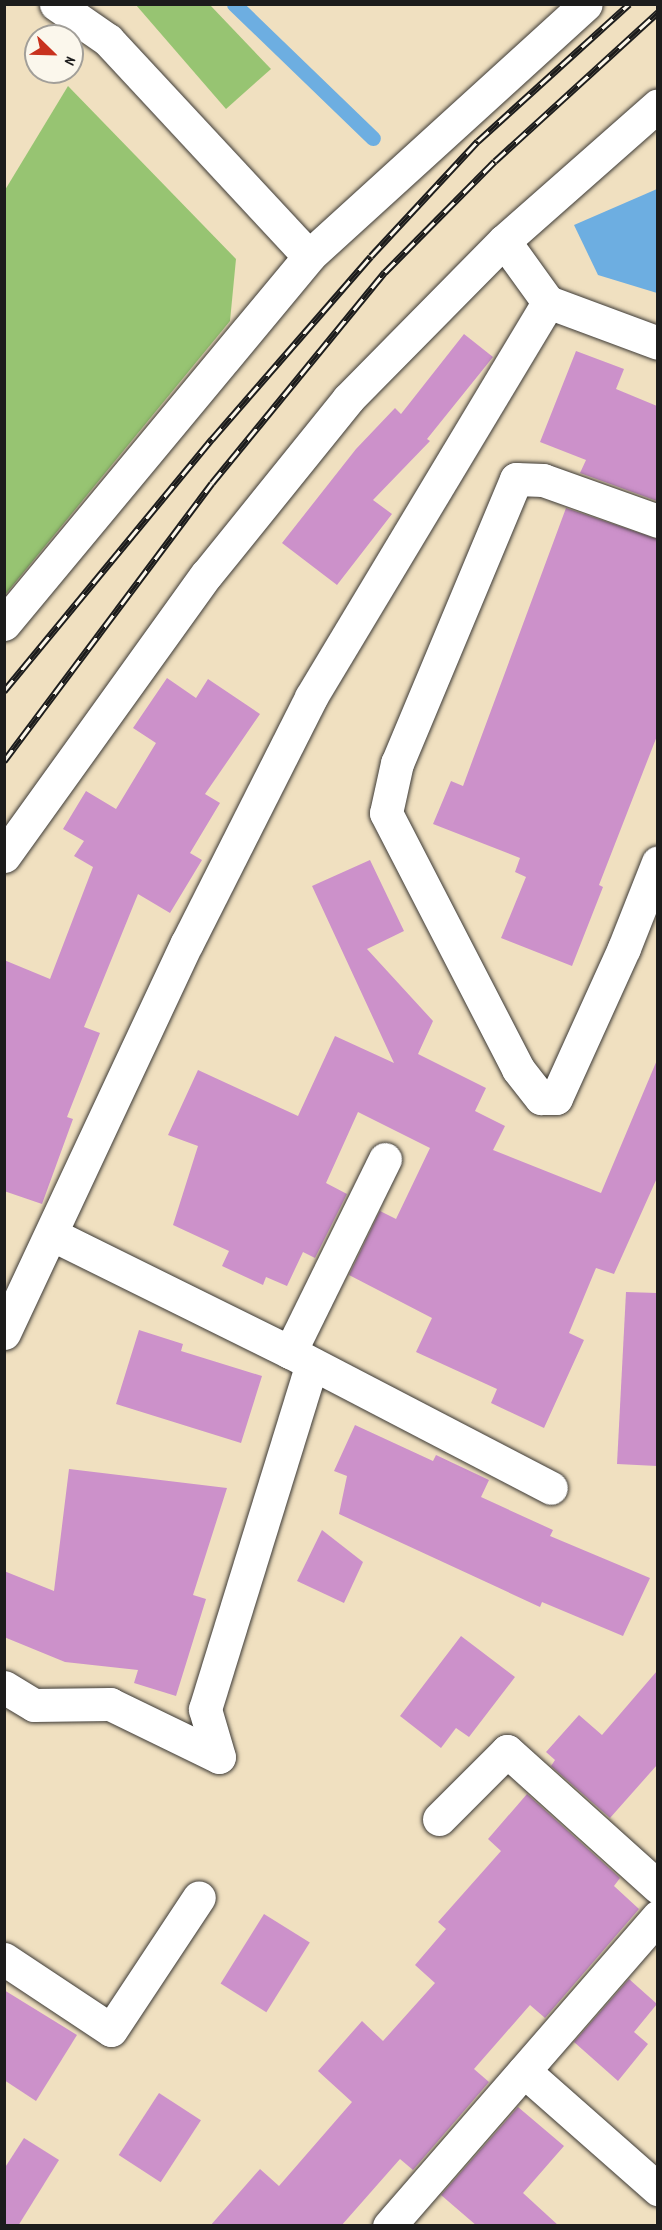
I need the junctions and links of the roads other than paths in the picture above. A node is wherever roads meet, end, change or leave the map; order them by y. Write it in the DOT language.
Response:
graph roads {
  1 [pos="56,4"];
  2 [pos="586,4"];
  3 [pos="657,105"];
  4 [pos="504,241"];
  5 [pos="309,256"];
  6 [pos="548,302"];
  7 [pos="657,343"];
  8 [pos="657,521"];
  9 [pos="4,624"];
  10 [pos="4,856"];
  11 [pos="657,862"];
  12 [pos="385,1159"];
  13 [pos="53,1235"];
  14 [pos="4,1333"];
  15 [pos="301,1358"];
  16 [pos="551,1488"];
  17 [pos="4,1687"];
  18 [pos="439,1819"];
  19 [pos="657,1887"];
  20 [pos="199,1897"];
  21 [pos="657,1917"];
  22 [pos="4,1959"];
  23 [pos="524,2071"];
  24 [pos="657,2189"];
  25 [pos="389,2226"];
  1 -- 5 [label="street"];
  2 -- 5 [label="street"];
  3 -- 4 [label="street"];
  4 -- 6 [label="street"];
  4 -- 10 [label="street"];
  5 -- 9 [label="street"];
  6 -- 7 [label="street"];
  6 -- 13 [label="street"];
  8 -- 11 [label="street"];
  12 -- 15 [label="street"];
  13 -- 14 [label="street"];
  13 -- 15 [label="street"];
  15 -- 16 [label="street"];
  15 -- 17 [label="street"];
  18 -- 19 [label="street"];
  20 -- 22 [label="street"];
  21 -- 23 [label="street"];
  23 -- 24 [label="street"];
  23 -- 25 [label="street"];
}
